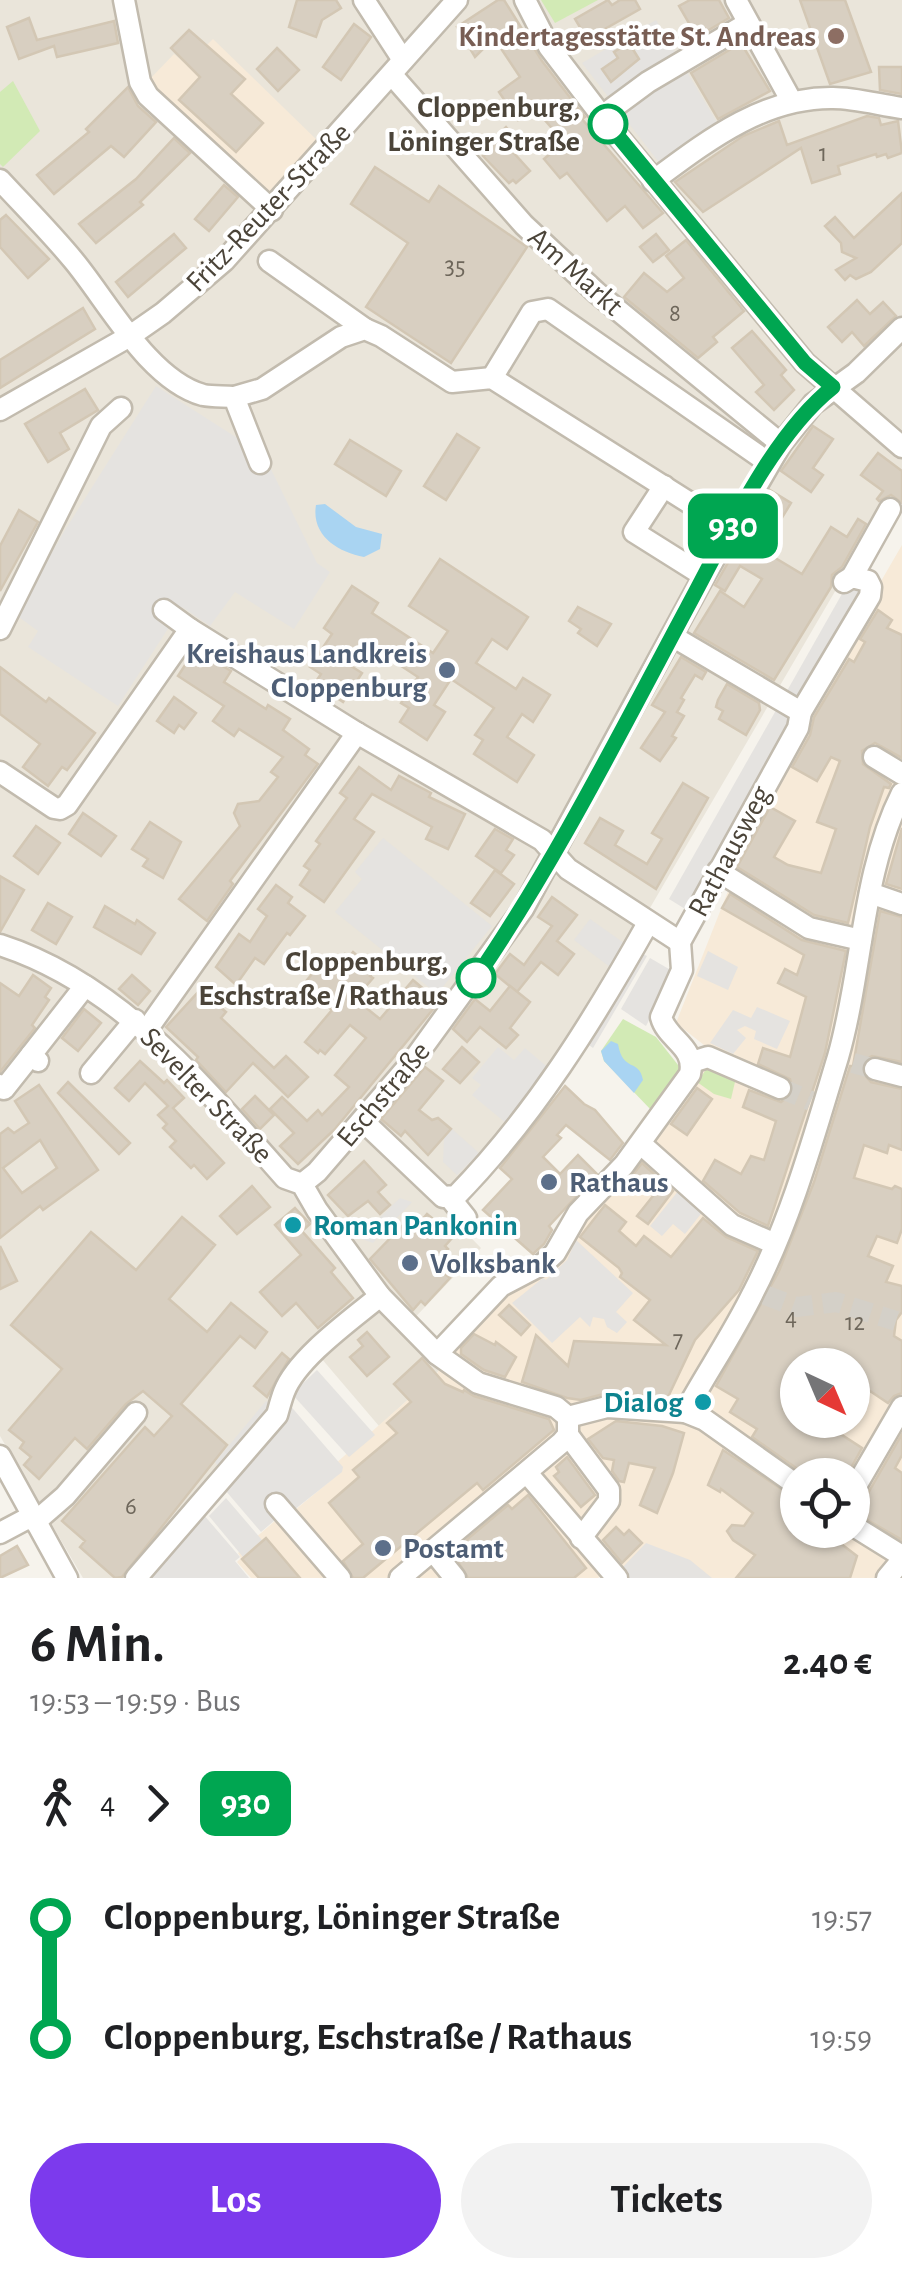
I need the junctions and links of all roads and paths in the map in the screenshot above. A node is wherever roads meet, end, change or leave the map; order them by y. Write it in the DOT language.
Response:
graph roads {
  1 [pos="124,0"];
  2 [pos="364,0"];
  3 [pos="457,0"];
  4 [pos="525,0"];
  5 [pos="736,0"];
  6 [pos="748,23"];
  7 [pos="398,68"];
  8 [pos="792,102"];
  9 [pos="902,108"];
  10 [pos="602,116"];
  11 [pos="653,181"];
  12 [pos="3,189"];
  13 [pos="272,210"];
  14 [pos="269,261"];
  15 [pos="902,328"];
  16 [pos="366,330"];
  17 [pos="130,336"];
  18 [pos="492,378"];
  19 [pos="833,387"];
  20 [pos="234,397"];
  21 [pos="122,408"];
  22 [pos="0,410"];
  23 [pos="782,444"];
  24 [pos="902,447"];
  25 [pos="260,463"];
  26 [pos="769,463"];
  27 [pos="664,486"];
  28 [pos="890,509"];
  29 [pos="731,529"];
  30 [pos="704,576"];
  31 [pos="164,610"];
  32 [pos="0,629"];
  33 [pos="196,633"];
  34 [pos="672,636"];
  35 [pos="801,712"];
  36 [pos="357,733"];
  37 [pos="874,757"];
  38 [pos="0,772"];
  39 [pos="902,774"];
  40 [pos="902,793"];
  41 [pos="554,855"];
  42 [pos="718,871"];
  43 [pos="870,893"];
  44 [pos="902,904"];
  45 [pos="648,923"];
  46 [pos="861,940"];
  47 [pos="680,942"];
  48 [pos="0,946"];
  49 [pos="85,986"];
  50 [pos="140,1025"];
  51 [pos="692,1062"];
  52 [pos="875,1069"];
  53 [pos="90,1073"];
  54 [pos="902,1076"];
  55 [pos="0,1085"];
  56 [pos="780,1088"];
  57 [pos="363,1121"];
  58 [pos="641,1144"];
  59 [pos="302,1184"];
  60 [pos="450,1198"];
  61 [pos="466,1218"];
  62 [pos="774,1244"];
  63 [pos="380,1296"];
  64 [pos="436,1354"];
  65 [pos="902,1407"];
  66 [pos="686,1412"];
  67 [pos="136,1413"];
  68 [pos="568,1426"];
  69 [pos="0,1456"];
  70 [pos="870,1461"];
  71 [pos="526,1473"];
  72 [pos="780,1473"];
  73 [pos="276,1504"];
  74 [pos="34,1519"];
  75 [pos="0,1534"];
  76 [pos="870,1536"];
  77 [pos="582,1538"];
  78 [pos="433,1551"];
  79 [pos="902,1558"];
  80 [pos="610,1576"];
  81 [pos="67,1578"];
  82 [pos="136,1578"];
  83 [pos="340,1578"];
  84 [pos="400,1578"];
  85 [pos="455,1578"];
  86 [pos="888,1578"];
  1 -- 13 [label="street"];
  2 -- 7 [label="street, Am Markt"];
  3 -- 7 [label="street, Fritz-Reuter-Straße"];
  4 -- 10 [label="street"];
  5 -- 6 [label="street"];
  6 -- 8 [label="street"];
  6 -- 10 [label="street"];
  7 -- 13 [label="street, Fritz-Reuter-Straße"];
  7 -- 23 [label="street, Am Markt"];
  8 -- 9 [label="street"];
  8 -- 11 [label="street"];
  10 -- 11 [label="street"];
  11 -- 19 [label="street"];
  12 -- 17 [label="street"];
  13 -- 17 [label="street, Fritz-Reuter-Straße"];
  14 -- 16 [label="street"];
  15 -- 19 [label="street, Eschstraße"];
  16 -- 18 [label="street"];
  16 -- 20 [label="street"];
  17 -- 20 [label="street"];
  17 -- 22 [label="street, Fritz-Reuter-Straße"];
  18 -- 26 [label="street"];
  18 -- 27 [label="street"];
  19 -- 23 [label="street, Eschstraße"];
  19 -- 24 [label="street"];
  20 -- 25 [label="street"];
  21 -- 32 [label="street"];
  23 -- 26 [label="street, Eschstraße"];
  26 -- 29 [label="street, Eschstraße"];
  27 -- 29 [label="street"];
  27 -- 30 [label="street"];
  28 -- 35 [label="street, Rathausweg"];
  29 -- 30 [label="street, Eschstraße"];
  30 -- 34 [label="street, Eschstraße"];
  31 -- 33 [label="street"];
  33 -- 36 [label="street"];
  33 -- 38 [label="street"];
  34 -- 35 [label="street"];
  34 -- 41 [label="street, Eschstraße"];
  35 -- 42 [label="street, Rathausweg"];
  36 -- 41 [label="street"];
  36 -- 50 [label="street"];
  37 -- 39 [label="street"];
  40 -- 43 [label="street"];
  41 -- 45 [label="street"];
  41 -- 57 [label="street, Eschstraße"];
  42 -- 46 [label="street"];
  42 -- 47 [label="street, Rathausweg"];
  43 -- 44 [label="street"];
  43 -- 46 [label="street"];
  45 -- 47 [label="street"];
  45 -- 60 [label="street"];
  46 -- 62 [label="street"];
  47 -- 51 [label="street, Rathausweg"];
  48 -- 49 [label="street, Sevelter Straße"];
  49 -- 50 [label="street, Sevelter Straße"];
  49 -- 55 [label="street"];
  50 -- 53 [label="street"];
  50 -- 59 [label="street, Sevelter Straße"];
  51 -- 56 [label="street"];
  51 -- 58 [label="street"];
  52 -- 54 [label="street"];
  57 -- 59 [label="street, Eschstraße"];
  57 -- 60 [label="street"];
  58 -- 62 [label="street"];
  58 -- 64 [label="street"];
  59 -- 63 [label="street, Sevelter Straße"];
  60 -- 61 [label="street"];
  62 -- 66 [label="street"];
  63 -- 64 [label="street, Sevelter Straße"];
  63 -- 82 [label="street"];
  64 -- 68 [label="street, Sevelter Straße"];
  65 -- 70 [label="street"];
  66 -- 68 [label="street"];
  66 -- 72 [label="street"];
  67 -- 74 [label="street"];
  68 -- 71 [label="street"];
  68 -- 77 [label="street"];
  69 -- 74 [label="street"];
  71 -- 77 [label="street"];
  71 -- 78 [label="street"];
  73 -- 83 [label="street"];
  74 -- 75 [label="street"];
  74 -- 81 [label="street"];
  76 -- 79 [label="street"];
  77 -- 80 [label="street"];
  78 -- 84 [label="street"];
  78 -- 85 [label="street"];
  79 -- 86 [label="street"];
}
